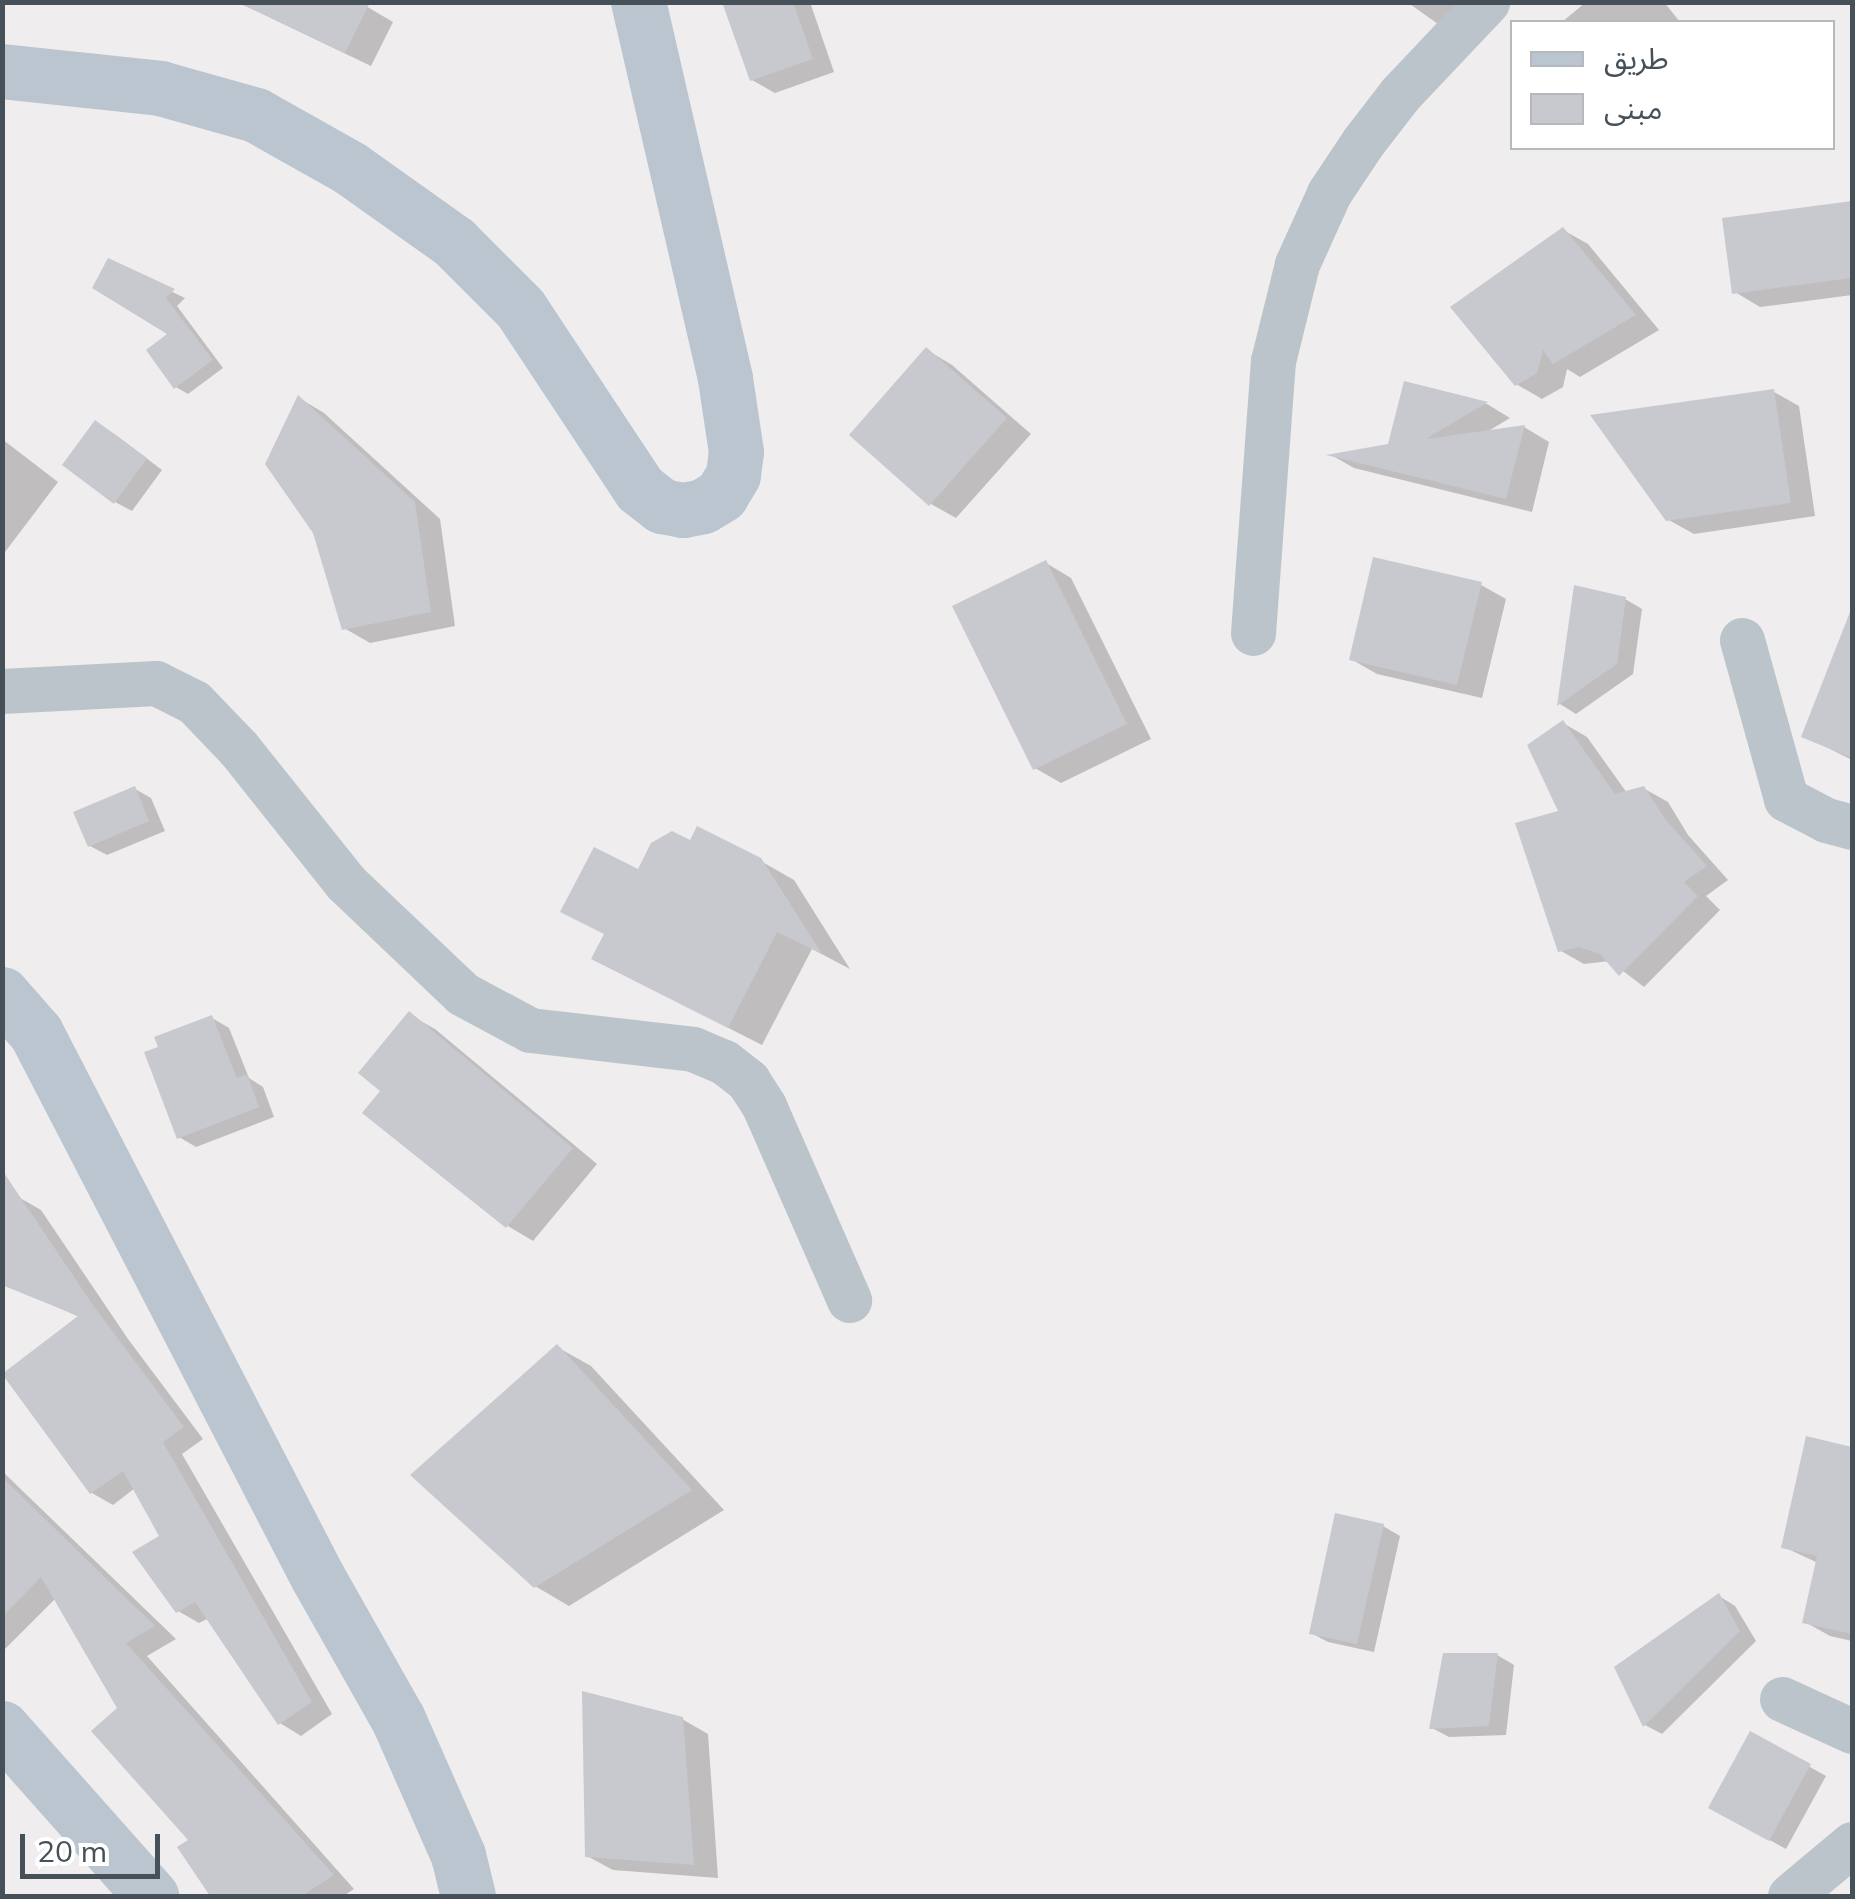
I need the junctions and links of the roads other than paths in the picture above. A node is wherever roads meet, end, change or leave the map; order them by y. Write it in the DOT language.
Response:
graph roads {
  1 [pos="638,2"];
  2 [pos="1487,2"];
  3 [pos="2,71"];
  4 [pos="1253,634"];
  5 [pos="1742,640"];
  6 [pos="2,691"];
  7 [pos="1852,827"];
  8 [pos="2,994"];
  9 [pos="849,1300"];
  10 [pos="1782,1699"];
  11 [pos="2,1728"];
  12 [pos="1852,1731"];
  13 [pos="1852,1844"];
  14 [pos="151,1896"];
  15 [pos="468,1896"];
  16 [pos="1790,1896"];
  1 -- 3 [label="street"];
  2 -- 4 [label="street"];
  5 -- 7 [label="street"];
  6 -- 9 [label="street"];
  8 -- 15 [label="street"];
  10 -- 12 [label="street"];
  11 -- 14 [label="street"];
  13 -- 16 [label="street"];
}
